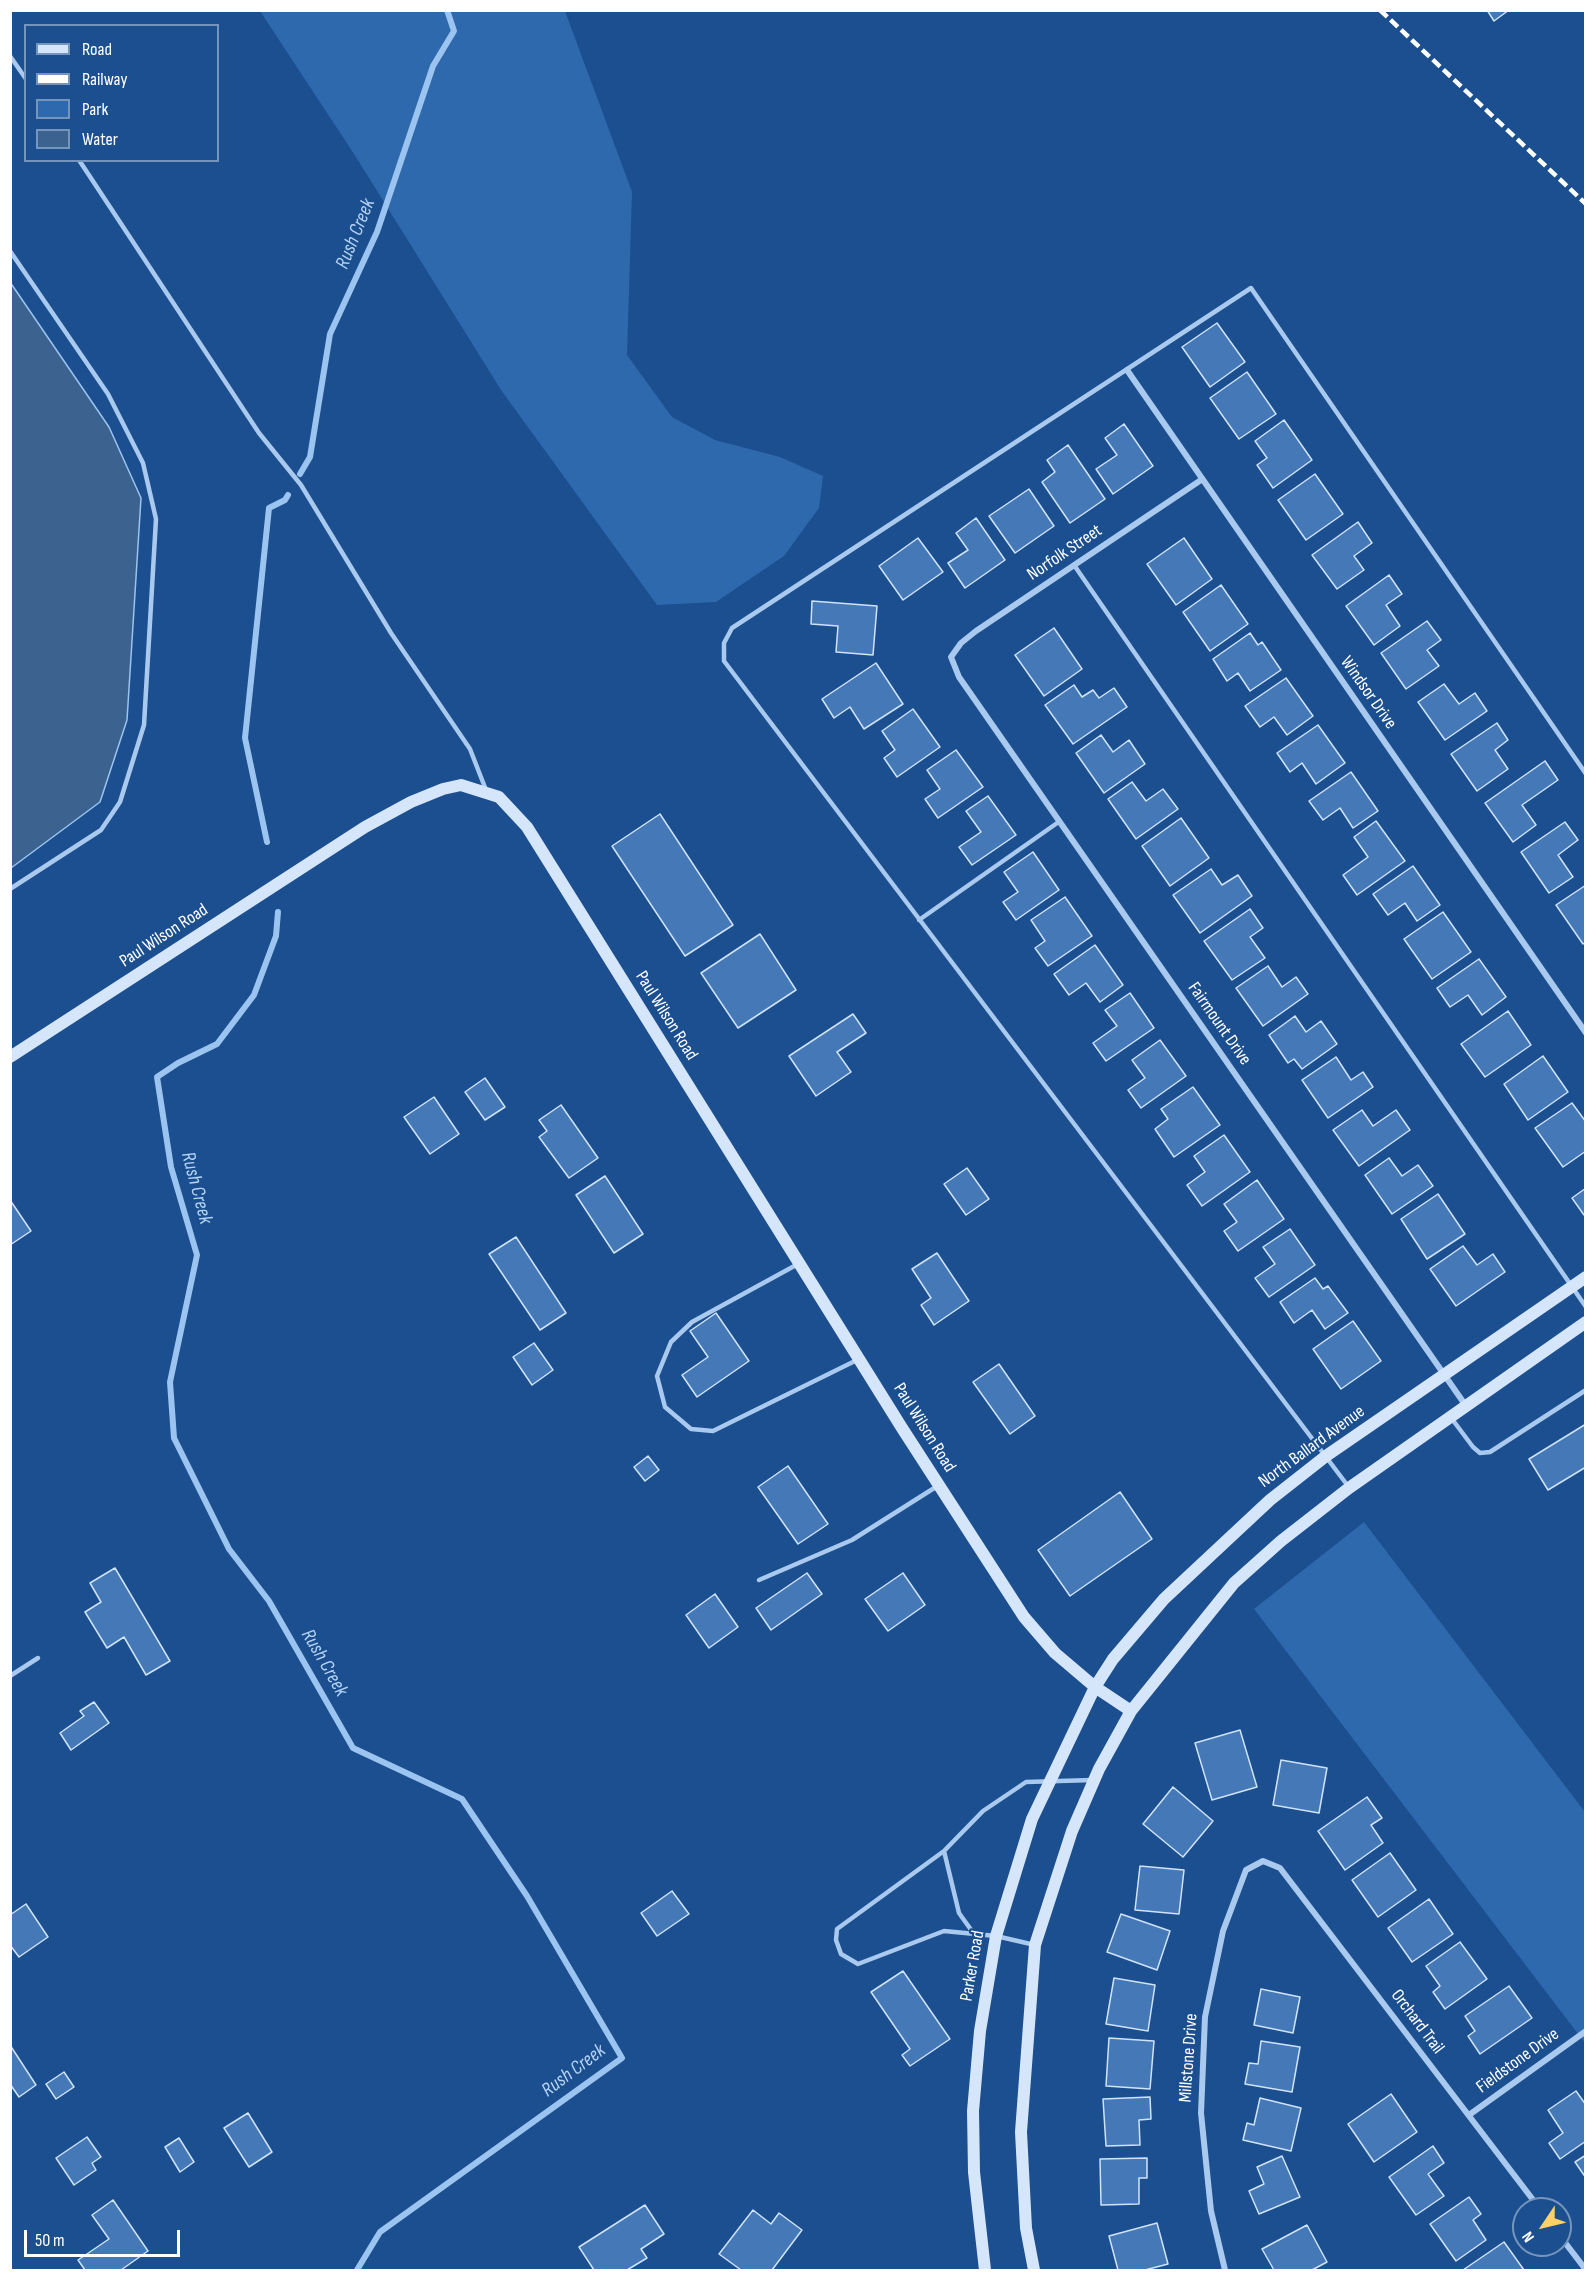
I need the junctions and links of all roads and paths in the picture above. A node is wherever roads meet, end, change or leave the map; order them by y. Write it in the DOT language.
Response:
graph roads {
  1 [pos="10,56"];
  2 [pos="24,76"];
  3 [pos="81,162"];
  4 [pos="10,250"];
  5 [pos="1127,370"];
  6 [pos="1201,480"];
  7 [pos="1074,565"];
  8 [pos="951,657"];
  9 [pos="1586,774"];
  10 [pos="487,792"];
  11 [pos="1060,820"];
  12 [pos="10,889"];
  13 [pos="919,920"];
  14 [pos="1586,1033"];
  15 [pos="10,1057"];
  16 [pos="800,1263"];
  17 [pos="1586,1277"];
  18 [pos="1572,1287"];
  19 [pos="1586,1307"];
  20 [pos="1584,1326"];
  21 [pos="859,1358"];
  22 [pos="1444,1375"];
  23 [pos="1586,1390"];
  24 [pos="1466,1406"];
  25 [pos="1450,1416"];
  26 [pos="1326,1456"];
  27 [pos="939,1485"];
  28 [pos="1350,1488"];
  29 [pos="759,1580"];
  30 [pos="38,1658"];
  31 [pos="10,1676"];
  32 [pos="1095,1687"];
  33 [pos="1131,1711"];
  34 [pos="1049,1780"];
  35 [pos="1094,1780"];
  36 [pos="944,1851"];
  37 [pos="1263,1862"];
  38 [pos="974,1934"];
  39 [pos="996,1936"];
  40 [pos="1035,1945"];
  41 [pos="1586,2031"];
  42 [pos="1469,2115"];
  43 [pos="1531,2197"];
  44 [pos="1572,2252"];
  45 [pos="1586,2270"];
  46 [pos="985,2271"];
  47 [pos="1034,2271"];
  48 [pos="1225,2271"];
  1 -- 2 [label="lane"];
  3 -- 10 [label="lane"];
  4 -- 12 [label="lane"];
  5 -- 6 [label="street, Windsor Drive"];
  5 -- 9 [label="lane"];
  5 -- 13 [label="lane"];
  6 -- 7 [label="street, Norfolk Street"];
  6 -- 14 [label="street, Windsor Drive"];
  7 -- 8 [label="street, Norfolk Street"];
  7 -- 18 [label="lane"];
  8 -- 11 [label="street, Fairmount Drive"];
  10 -- 15 [label="main road, Paul Wilson Road"];
  10 -- 16 [label="main road, Paul Wilson Road"];
  11 -- 13 [label="lane"];
  11 -- 22 [label="street, Fairmount Drive"];
  13 -- 26 [label="lane"];
  16 -- 21 [label="main road, Paul Wilson Road"];
  16 -- 21 [label="lane"];
  17 -- 18 [label="main road, North Ballard Avenue"];
  18 -- 19 [label="lane"];
  18 -- 22 [label="main road, North Ballard Avenue"];
  20 -- 24 [label="main road"];
  21 -- 27 [label="main road, Paul Wilson Road"];
  22 -- 24 [label="street, Fairmount Drive"];
  22 -- 26 [label="main road, North Ballard Avenue"];
  23 -- 25 [label="lane"];
  24 -- 25 [label="main road"];
  25 -- 28 [label="main road"];
  26 -- 28 [label="lane"];
  26 -- 32 [label="main road, North Ballard Avenue"];
  27 -- 29 [label="lane"];
  27 -- 32 [label="main road, Paul Wilson Road"];
  28 -- 33 [label="main road"];
  30 -- 31 [label="lane"];
  32 -- 33 [label="main road, Paul Wilson Road"];
  32 -- 34 [label="main road, Parker Road"];
  33 -- 35 [label="main road"];
  34 -- 35 [label="lane"];
  34 -- 36 [label="lane"];
  34 -- 39 [label="main road, Parker Road"];
  35 -- 40 [label="main road"];
  36 -- 38 [label="lane"];
  36 -- 38 [label="lane"];
  37 -- 42 [label="street, Orchard Trail"];
  37 -- 48 [label="street, Millstone Drive"];
  38 -- 39 [label="lane"];
  39 -- 40 [label="lane"];
  39 -- 46 [label="main road, Parker Road"];
  40 -- 47 [label="main road"];
  41 -- 42 [label="street, Fieldstone Drive"];
  42 -- 43 [label="street, Orchard Trail"];
  44 -- 45 [label="street"];
}
